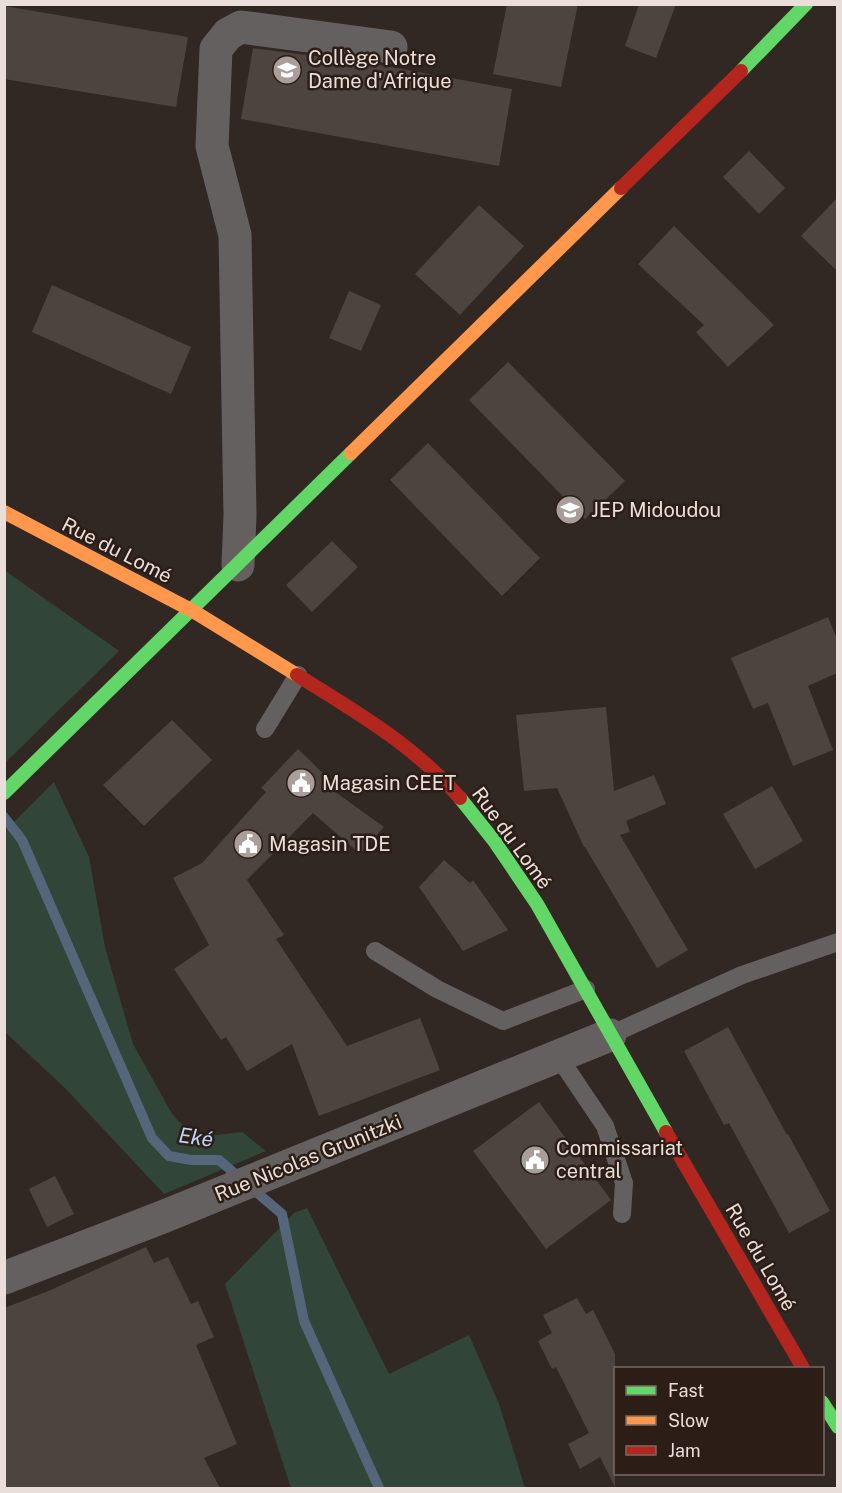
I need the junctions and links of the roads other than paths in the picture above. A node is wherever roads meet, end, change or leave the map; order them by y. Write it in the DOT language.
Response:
graph roads {
  1 [pos="806,4"];
  2 [pos="392,47"];
  3 [pos="4,512"];
  4 [pos="238,565"];
  5 [pos="191,610"];
  6 [pos="297,675"];
  7 [pos="265,729"];
  8 [pos="4,793"];
  9 [pos="837,942"];
  10 [pos="375,951"];
  11 [pos="586,989"];
  12 [pos="610,1035"];
  13 [pos="558,1056"];
  14 [pos="621,1214"];
  15 [pos="4,1278"];
  16 [pos="802,1367"];
  17 [pos="824,1405"];
  18 [pos="837,1427"];
  1 -- 4 [label="main road"];
  2 -- 4 [label="street"];
  3 -- 5 [label="main road, Rue du Lomé"];
  4 -- 5 [label="main road"];
  5 -- 6 [label="main road, Rue du Lomé"];
  5 -- 8 [label="main road"];
  6 -- 7 [label="lane"];
  6 -- 11 [label="main road, Rue du Lomé"];
  9 -- 12 [label="lane"];
  10 -- 11 [label="lane"];
  11 -- 12 [label="main road, Rue du Lomé"];
  12 -- 13 [label="street, Rue Nicolas Grunitzki"];
  12 -- 16 [label="main road, Rue du Lomé"];
  13 -- 14 [label="lane"];
  13 -- 15 [label="street, Rue Nicolas Grunitzki"];
  17 -- 18 [label="main road"];
}
